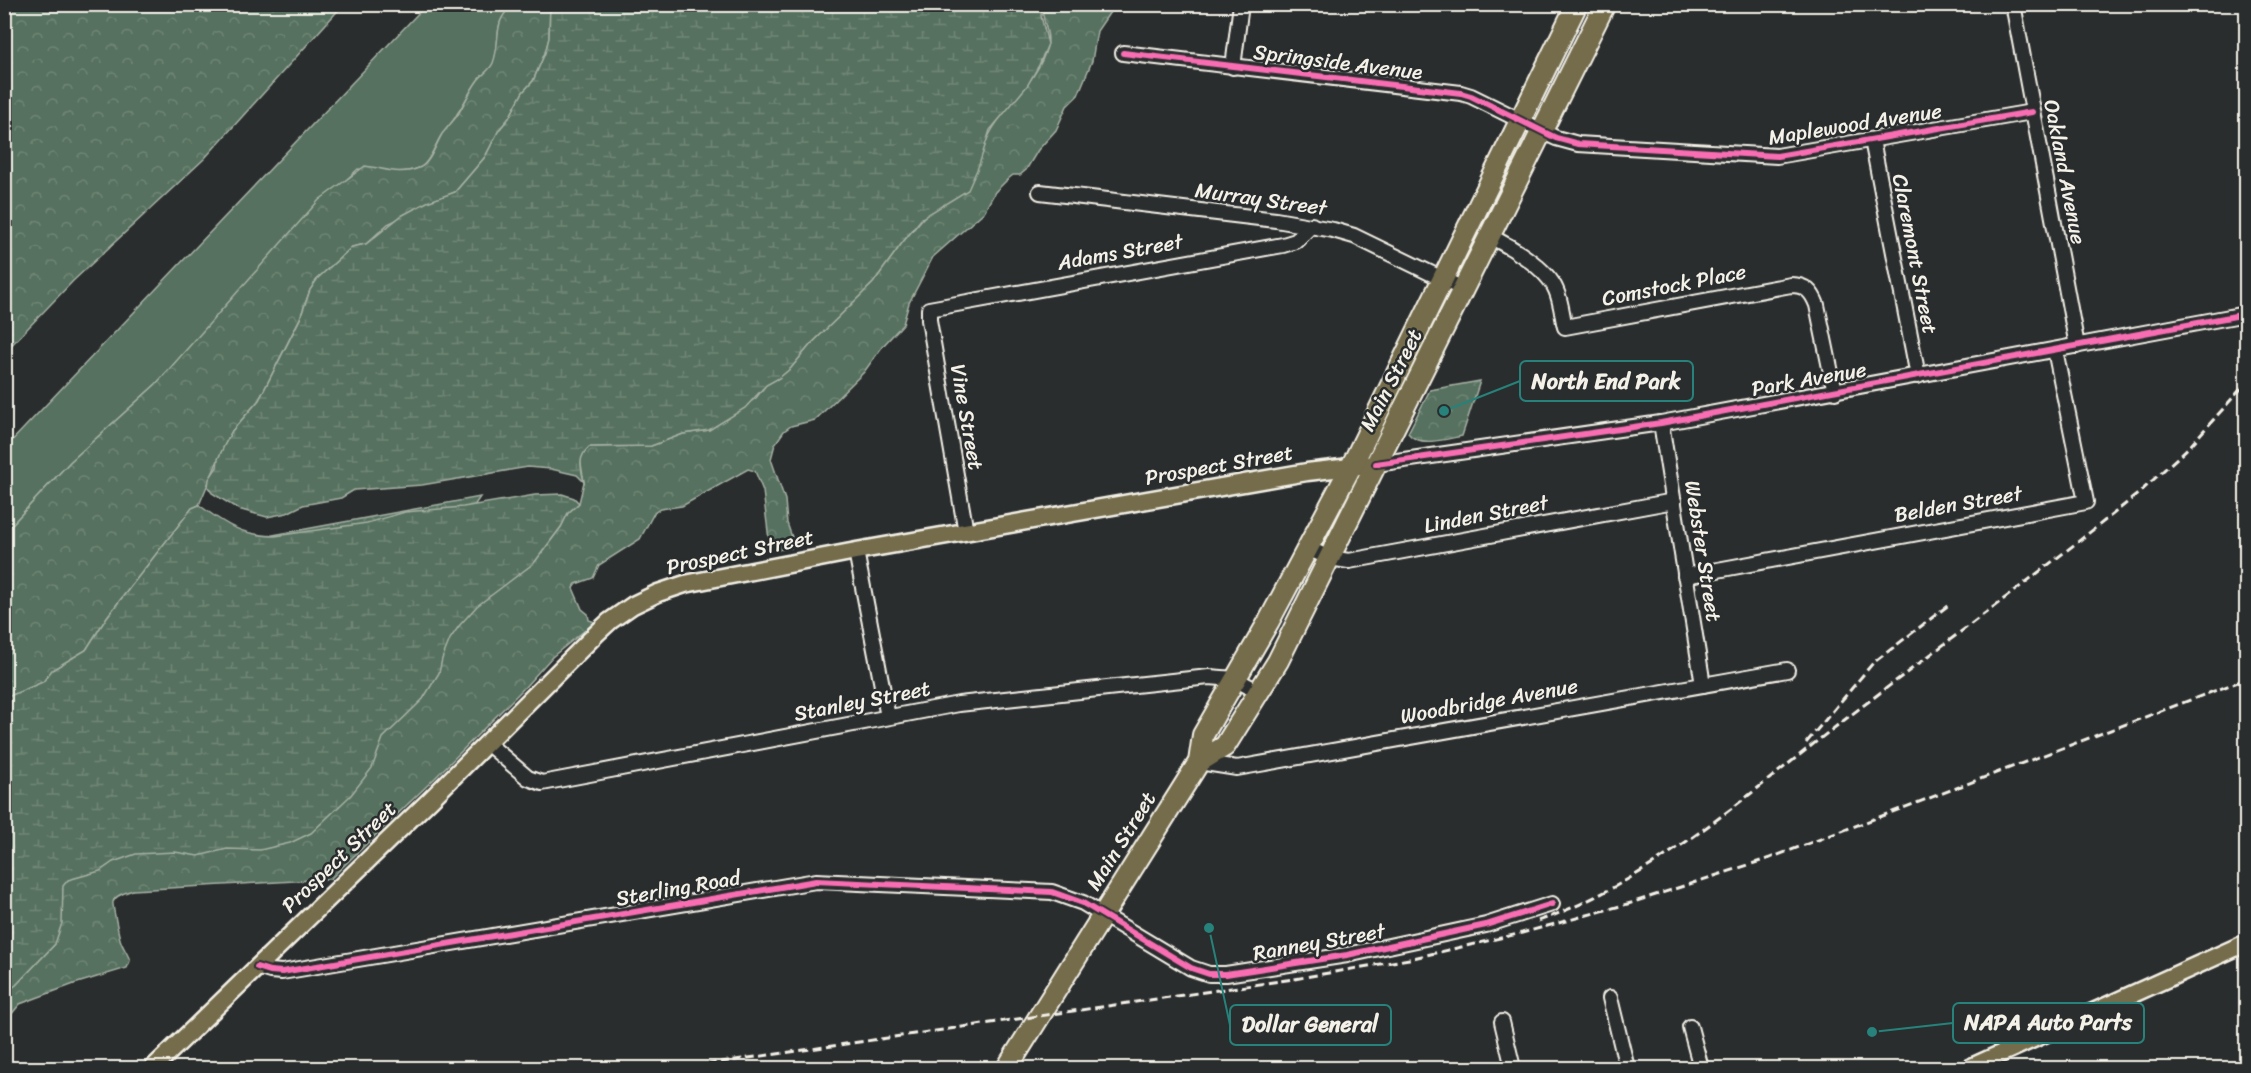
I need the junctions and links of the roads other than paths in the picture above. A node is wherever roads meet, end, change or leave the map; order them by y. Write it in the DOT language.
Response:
graph roads {
  1 [pos="1241,4"];
  2 [pos="1577,4"];
  3 [pos="1605,4"];
  4 [pos="2013,4"];
  5 [pos="1123,53"];
  6 [pos="1233,66"];
  7 [pos="2032,112"];
  8 [pos="1520,120"];
  9 [pos="1542,131"];
  10 [pos="1872,140"];
  11 [pos="1040,192"];
  12 [pos="1312,225"];
  13 [pos="1489,236"];
  14 [pos="1443,280"];
  15 [pos="1463,289"];
  16 [pos="929,309"];
  17 [pos="2247,314"];
  18 [pos="2077,346"];
  19 [pos="2055,350"];
  20 [pos="1918,376"];
  21 [pos="1834,392"];
  22 [pos="1661,423"];
  23 [pos="1376,464"];
  24 [pos="1350,467"];
  25 [pos="1674,501"];
  26 [pos="966,532"];
  27 [pos="1308,548"];
  28 [pos="856,551"];
  29 [pos="1329,558"];
  30 [pos="1685,576"];
  31 [pos="1787,670"];
  32 [pos="1235,680"];
  33 [pos="1703,685"];
  34 [pos="1259,692"];
  35 [pos="888,717"];
  36 [pos="487,743"];
  37 [pos="1199,762"];
  38 [pos="1552,904"];
  39 [pos="1103,915"];
  40 [pos="2247,943"];
  41 [pos="257,967"];
  42 [pos="1610,998"];
  43 [pos="1502,1022"];
  44 [pos="1690,1027"];
  45 [pos="153,1068"];
  46 [pos="1007,1068"];
  47 [pos="1513,1068"];
  48 [pos="1627,1068"];
  49 [pos="1701,1068"];
  50 [pos="1969,1068"];
  1 -- 6 [label="street"];
  2 -- 8 [label="highway, Main Street"];
  3 -- 9 [label="highway, Main Street"];
  4 -- 7 [label="street, Oakland Avenue"];
  5 -- 6 [label="street, Springside Avenue"];
  6 -- 8 [label="street, Springside Avenue"];
  7 -- 10 [label="street, Maplewood Avenue"];
  7 -- 18 [label="street, Oakland Avenue"];
  8 -- 9 [label="street, Springside Avenue"];
  8 -- 14 [label="highway, Main Street"];
  9 -- 10 [label="street, Maplewood Avenue"];
  9 -- 13 [label="highway, Main Street"];
  10 -- 20 [label="street, Claremont Street"];
  11 -- 12 [label="street, Murray Street"];
  12 -- 14 [label="street, Murray Street"];
  12 -- 16 [label="street, Adams Street"];
  13 -- 15 [label="highway, Main Street"];
  13 -- 21 [label="street, Comstock Place"];
  14 -- 15 [label="street, Murray Street"];
  14 -- 24 [label="highway, Main Street"];
  15 -- 23 [label="highway, Main Street"];
  16 -- 26 [label="street, Vine Street"];
  17 -- 18 [label="street, Park Avenue"];
  18 -- 19 [label="street, Park Avenue"];
  19 -- 20 [label="street, Park Avenue"];
  19 -- 30 [label="street, Belden Street"];
  20 -- 21 [label="street, Park Avenue"];
  21 -- 22 [label="street, Park Avenue"];
  22 -- 23 [label="street, Park Avenue"];
  22 -- 25 [label="street, Webster Street"];
  23 -- 24 [label="main road, Prospect Street"];
  23 -- 29 [label="highway, Main Street"];
  24 -- 26 [label="main road, Prospect Street"];
  24 -- 27 [label="highway, Main Street"];
  25 -- 29 [label="street, Linden Street"];
  25 -- 30 [label="street, Webster Street"];
  26 -- 28 [label="main road, Prospect Street"];
  27 -- 29 [label="street, Linden Street"];
  27 -- 32 [label="highway, Main Street"];
  28 -- 35 [label="street"];
  28 -- 36 [label="main road, Prospect Street"];
  29 -- 34 [label="highway, Main Street"];
  30 -- 33 [label="street, Webster Street"];
  31 -- 33 [label="street, Woodbridge Avenue"];
  32 -- 34 [label="street, Stanley Street"];
  32 -- 35 [label="street, Stanley Street"];
  32 -- 37 [label="highway, Main Street"];
  33 -- 37 [label="street, Woodbridge Avenue"];
  34 -- 37 [label="highway, Main Street"];
  35 -- 36 [label="street, Stanley Street"];
  36 -- 41 [label="main road, Prospect Street"];
  37 -- 39 [label="highway, Main Street"];
  38 -- 39 [label="street, Ranney Street"];
  39 -- 41 [label="street, Sterling Road"];
  39 -- 46 [label="highway, Main Street"];
  40 -- 50 [label="main road"];
  41 -- 45 [label="main road, Prospect Street"];
  42 -- 48 [label="street"];
  43 -- 47 [label="street"];
  44 -- 49 [label="street"];
}
